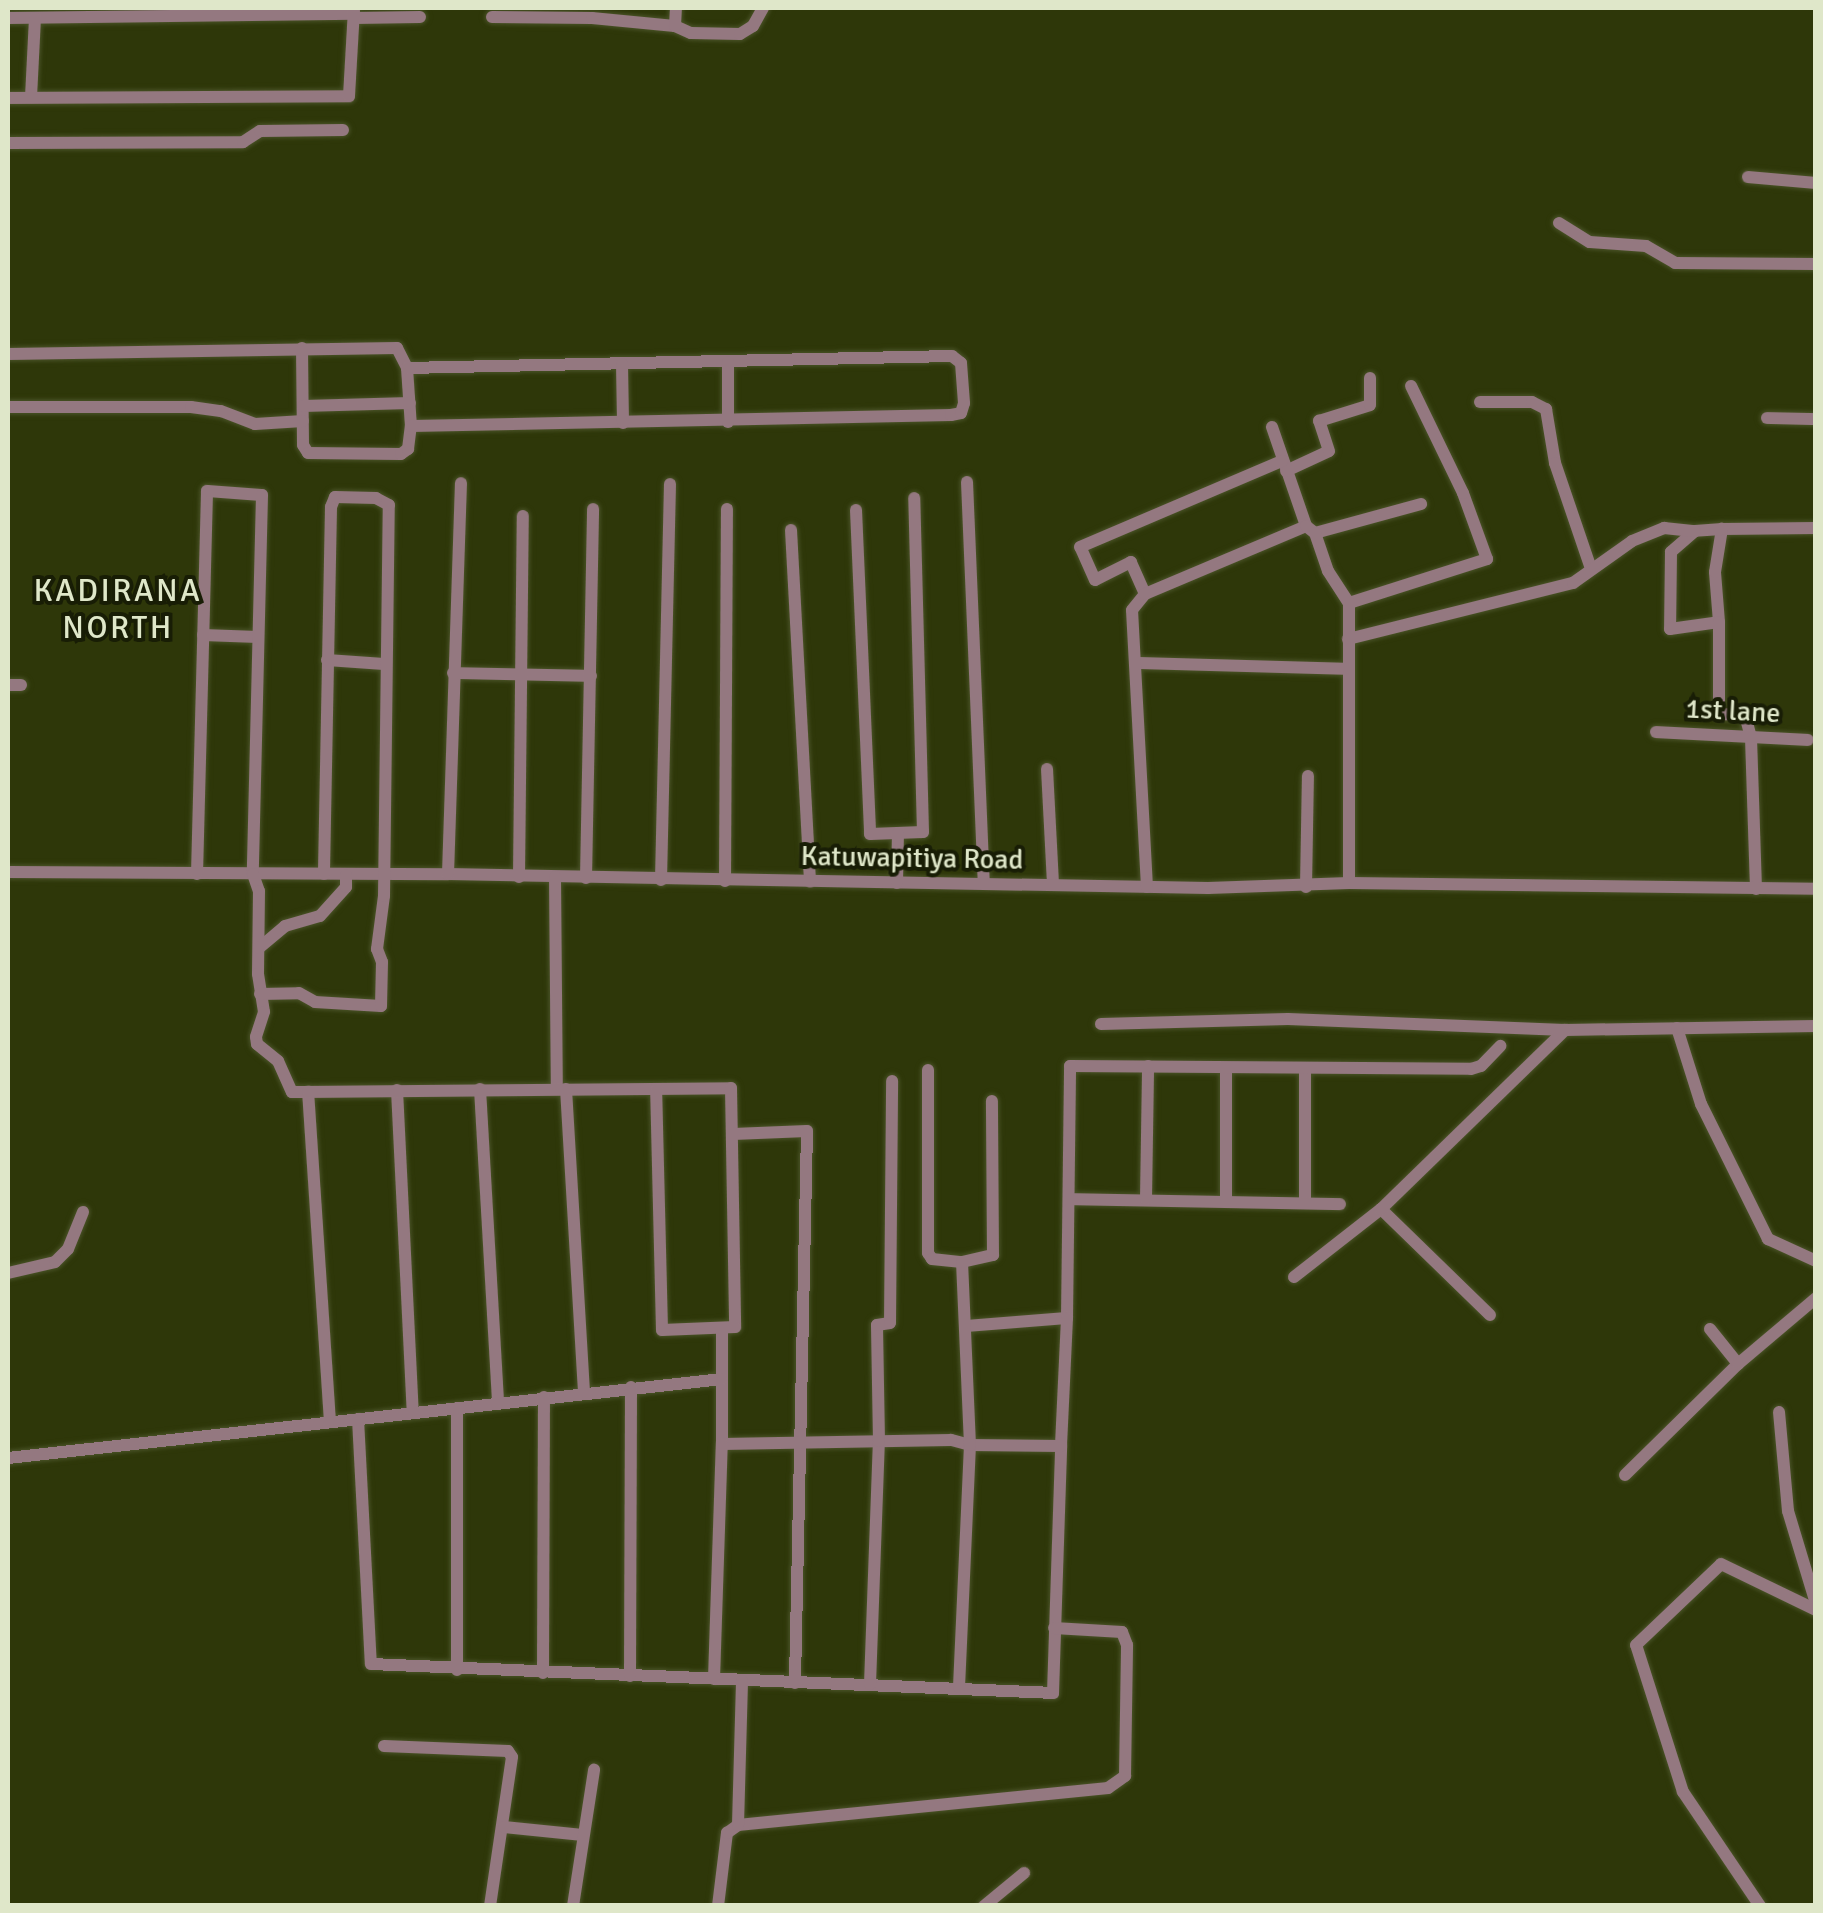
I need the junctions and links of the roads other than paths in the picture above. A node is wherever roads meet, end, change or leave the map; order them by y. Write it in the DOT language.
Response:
graph roads {
  1 [pos="676,8"];
  2 [pos="763,8"];
  3 [pos="354,13"];
  4 [pos="492,17"];
  5 [pos="8,18"];
  6 [pos="35,18"];
  7 [pos="420,18"];
  8 [pos="675,26"];
  9 [pos="31,97"];
  10 [pos="8,98"];
  11 [pos="343,130"];
  12 [pos="8,142"];
  13 [pos="1748,177"];
  14 [pos="1816,183"];
  15 [pos="1560,223"];
  16 [pos="1816,264"];
  17 [pos="302,348"];
  18 [pos="8,354"];
  19 [pos="728,362"];
  20 [pos="622,364"];
  21 [pos="408,368"];
  22 [pos="1370,378"];
  23 [pos="1411,386"];
  24 [pos="1480,402"];
  25 [pos="410,403"];
  26 [pos="303,406"];
  27 [pos="8,407"];
  28 [pos="1767,418"];
  29 [pos="1816,419"];
  30 [pos="303,421"];
  31 [pos="622,422"];
  32 [pos="728,422"];
  33 [pos="410,426"];
  34 [pos="1272,427"];
  35 [pos="1284,466"];
  36 [pos="967,482"];
  37 [pos="461,483"];
  38 [pos="670,484"];
  39 [pos="914,498"];
  40 [pos="1422,504"];
  41 [pos="726,508"];
  42 [pos="593,509"];
  43 [pos="856,510"];
  44 [pos="523,516"];
  45 [pos="1816,528"];
  46 [pos="1722,529"];
  47 [pos="791,530"];
  48 [pos="1311,530"];
  49 [pos="1695,531"];
  50 [pos="1591,569"];
  51 [pos="1145,594"];
  52 [pos="1349,604"];
  53 [pos="1720,622"];
  54 [pos="203,635"];
  55 [pos="258,637"];
  56 [pos="1348,639"];
  57 [pos="327,660"];
  58 [pos="1136,663"];
  59 [pos="384,664"];
  60 [pos="1347,670"];
  61 [pos="454,672"];
  62 [pos="524,674"];
  63 [pos="591,676"];
  64 [pos="1656,732"];
  65 [pos="1752,738"];
  66 [pos="1808,740"];
  67 [pos="1047,769"];
  68 [pos="1308,776"];
  69 [pos="898,833"];
  70 [pos="8,872"];
  71 [pos="197,874"];
  72 [pos="253,874"];
  73 [pos="324,874"];
  74 [pos="448,874"];
  75 [pos="346,875"];
  76 [pos="384,875"];
  77 [pos="519,876"];
  78 [pos="555,877"];
  79 [pos="586,878"];
  80 [pos="661,880"];
  81 [pos="725,881"];
  82 [pos="810,881"];
  83 [pos="898,883"];
  84 [pos="984,883"];
  85 [pos="1349,883"];
  86 [pos="1053,885"];
  87 [pos="1146,887"];
  88 [pos="1306,887"];
  89 [pos="1756,890"];
  90 [pos="1816,890"];
  91 [pos="259,948"];
  92 [pos="260,994"];
  93 [pos="1102,1024"];
  94 [pos="1816,1026"];
  95 [pos="1677,1028"];
  96 [pos="1565,1030"];
  97 [pos="1500,1046"];
  98 [pos="1148,1066"];
  99 [pos="1226,1068"];
  100 [pos="1305,1068"];
  101 [pos="928,1070"];
  102 [pos="892,1081"];
  103 [pos="480,1089"];
  104 [pos="562,1089"];
  105 [pos="656,1089"];
  106 [pos="397,1090"];
  107 [pos="308,1092"];
  108 [pos="992,1101"];
  109 [pos="733,1134"];
  110 [pos="1068,1199"];
  111 [pos="1146,1199"];
  112 [pos="1226,1201"];
  113 [pos="1306,1203"];
  114 [pos="1340,1204"];
  115 [pos="1381,1208"];
  116 [pos="83,1212"];
  117 [pos="1816,1261"];
  118 [pos="962,1262"];
  119 [pos="8,1273"];
  120 [pos="1294,1278"];
  121 [pos="1816,1298"];
  122 [pos="1490,1314"];
  123 [pos="1067,1318"];
  124 [pos="966,1326"];
  125 [pos="722,1328"];
  126 [pos="1710,1329"];
  127 [pos="1738,1364"];
  128 [pos="722,1378"];
  129 [pos="631,1387"];
  130 [pos="584,1391"];
  131 [pos="544,1397"];
  132 [pos="498,1402"];
  133 [pos="457,1408"];
  134 [pos="1778,1412"];
  135 [pos="413,1413"];
  136 [pos="358,1420"];
  137 [pos="330,1422"];
  138 [pos="879,1441"];
  139 [pos="798,1442"];
  140 [pos="722,1444"];
  141 [pos="970,1445"];
  142 [pos="1061,1446"];
  143 [pos="8,1458"];
  144 [pos="1625,1475"];
  145 [pos="1816,1607"];
  146 [pos="1054,1628"];
  147 [pos="457,1670"];
  148 [pos="543,1673"];
  149 [pos="630,1676"];
  150 [pos="714,1680"];
  151 [pos="742,1681"];
  152 [pos="795,1682"];
  153 [pos="870,1684"];
  154 [pos="959,1687"];
  155 [pos="384,1746"];
  156 [pos="594,1770"];
  157 [pos="738,1825"];
  158 [pos="504,1827"];
  159 [pos="583,1835"];
  160 [pos="1024,1873"];
  161 [pos="490,1906"];
  162 [pos="574,1906"];
  163 [pos="718,1906"];
  164 [pos="984,1906"];
  165 [pos="1760,1906"];
  1 -- 8 [label="street"];
  2 -- 8 [label="street"];
  3 -- 6 [label="street"];
  3 -- 7 [label="street"];
  3 -- 9 [label="street"];
  4 -- 8 [label="street"];
  5 -- 6 [label="street"];
  6 -- 9 [label="street"];
  9 -- 10 [label="street"];
  11 -- 12 [label="street"];
  13 -- 14 [label="street"];
  15 -- 16 [label="street"];
  17 -- 18 [label="street"];
  17 -- 21 [label="street"];
  17 -- 26 [label="street"];
  19 -- 20 [label="street"];
  19 -- 32 [label="street"];
  19 -- 32 [label="street"];
  20 -- 21 [label="street"];
  20 -- 31 [label="street"];
  21 -- 25 [label="street"];
  22 -- 35 [label="street"];
  23 -- 52 [label="street"];
  24 -- 50 [label="street"];
  25 -- 26 [label="street"];
  25 -- 33 [label="street"];
  26 -- 30 [label="street"];
  27 -- 30 [label="street"];
  28 -- 29 [label="street"];
  30 -- 33 [label="street"];
  31 -- 32 [label="street"];
  31 -- 33 [label="street"];
  34 -- 35 [label="street"];
  35 -- 48 [label="street"];
  35 -- 51 [label="street"];
  36 -- 84 [label="street"];
  37 -- 61 [label="street"];
  38 -- 80 [label="street"];
  39 -- 69 [label="street"];
  40 -- 48 [label="street"];
  41 -- 81 [label="street"];
  42 -- 63 [label="street"];
  43 -- 69 [label="street"];
  44 -- 62 [label="street"];
  45 -- 46 [label="street"];
  46 -- 49 [label="street"];
  46 -- 53 [label="street"];
  47 -- 82 [label="street"];
  48 -- 51 [label="street"];
  48 -- 52 [label="street"];
  49 -- 50 [label="street"];
  49 -- 53 [label="street"];
  50 -- 56 [label="street"];
  51 -- 58 [label="street"];
  52 -- 56 [label="street"];
  53 -- 65 [label="street"];
  54 -- 55 [label="street"];
  54 -- 55 [label="street"];
  54 -- 71 [label="street"];
  55 -- 72 [label="street"];
  56 -- 60 [label="street"];
  57 -- 59 [label="street"];
  57 -- 59 [label="street"];
  57 -- 73 [label="street"];
  58 -- 60 [label="street"];
  58 -- 87 [label="street"];
  59 -- 76 [label="street"];
  60 -- 85 [label="street"];
  61 -- 62 [label="street"];
  61 -- 74 [label="street"];
  62 -- 63 [label="street"];
  62 -- 77 [label="street"];
  63 -- 79 [label="street"];
  64 -- 65 [label="street, 1st lane"];
  65 -- 66 [label="street, 1st lane"];
  65 -- 89 [label="street"];
  67 -- 86 [label="street"];
  68 -- 88 [label="street"];
  69 -- 83 [label="street"];
  70 -- 71 [label="street, Katuwapitiya Road"];
  71 -- 72 [label="street, Katuwapitiya Road"];
  72 -- 73 [label="street, Katuwapitiya Road"];
  72 -- 91 [label="street"];
  73 -- 75 [label="street, Katuwapitiya Road"];
  74 -- 76 [label="street, Katuwapitiya Road"];
  74 -- 77 [label="street, Katuwapitiya Road"];
  75 -- 76 [label="street, Katuwapitiya Road"];
  75 -- 91 [label="street"];
  76 -- 92 [label="street"];
  77 -- 78 [label="street, Katuwapitiya Road"];
  78 -- 79 [label="street, Katuwapitiya Road"];
  78 -- 104 [label="street"];
  79 -- 80 [label="street, Katuwapitiya Road"];
  80 -- 81 [label="street, Katuwapitiya Road"];
  81 -- 82 [label="street, Katuwapitiya Road"];
  82 -- 83 [label="street, Katuwapitiya Road"];
  83 -- 84 [label="street, Katuwapitiya Road"];
  84 -- 86 [label="street, Katuwapitiya Road"];
  85 -- 88 [label="street, Katuwapitiya Road"];
  85 -- 89 [label="street, Katuwapitiya Road"];
  86 -- 87 [label="street, Katuwapitiya Road"];
  87 -- 88 [label="street, Katuwapitiya Road"];
  89 -- 90 [label="street, Katuwapitiya Road"];
  91 -- 92 [label="street"];
  92 -- 107 [label="street"];
  93 -- 96 [label="street"];
  94 -- 95 [label="street"];
  95 -- 96 [label="street"];
  95 -- 117 [label="street"];
  96 -- 115 [label="street"];
  97 -- 100 [label="street"];
  98 -- 99 [label="street"];
  98 -- 110 [label="street"];
  98 -- 111 [label="street"];
  99 -- 100 [label="street"];
  99 -- 112 [label="street"];
  100 -- 113 [label="street"];
  101 -- 118 [label="street"];
  102 -- 138 [label="street"];
  103 -- 104 [label="street"];
  103 -- 106 [label="street"];
  103 -- 132 [label="street"];
  104 -- 105 [label="street"];
  104 -- 130 [label="street"];
  105 -- 109 [label="street"];
  105 -- 125 [label="street"];
  106 -- 107 [label="street"];
  106 -- 135 [label="street"];
  107 -- 137 [label="street"];
  108 -- 118 [label="street"];
  109 -- 125 [label="street"];
  109 -- 139 [label="street"];
  110 -- 111 [label="street"];
  110 -- 123 [label="street"];
  111 -- 112 [label="street"];
  112 -- 113 [label="street"];
  113 -- 114 [label="street"];
  115 -- 120 [label="street"];
  115 -- 122 [label="street"];
  116 -- 119 [label="street"];
  118 -- 124 [label="street"];
  121 -- 127 [label="street"];
  123 -- 124 [label="street"];
  123 -- 142 [label="street"];
  124 -- 141 [label="street"];
  125 -- 128 [label="street"];
  126 -- 127 [label="street"];
  127 -- 144 [label="street"];
  128 -- 129 [label="street"];
  128 -- 140 [label="street"];
  129 -- 130 [label="street"];
  129 -- 149 [label="street"];
  130 -- 131 [label="street"];
  131 -- 132 [label="street"];
  131 -- 148 [label="street"];
  132 -- 133 [label="street"];
  133 -- 135 [label="street"];
  133 -- 147 [label="street"];
  134 -- 145 [label="street"];
  135 -- 136 [label="street"];
  136 -- 137 [label="street"];
  136 -- 147 [label="street"];
  137 -- 143 [label="street"];
  138 -- 139 [label="street"];
  138 -- 141 [label="street"];
  138 -- 153 [label="street"];
  139 -- 140 [label="street"];
  139 -- 152 [label="street"];
  140 -- 150 [label="street"];
  141 -- 142 [label="street"];
  141 -- 154 [label="street"];
  142 -- 146 [label="street"];
  145 -- 165 [label="street"];
  146 -- 154 [label="street"];
  146 -- 157 [label="street"];
  147 -- 148 [label="street"];
  148 -- 149 [label="street"];
  149 -- 150 [label="street"];
  150 -- 151 [label="street"];
  151 -- 152 [label="street"];
  151 -- 157 [label="street"];
  152 -- 153 [label="street"];
  153 -- 154 [label="street"];
  155 -- 158 [label="street"];
  156 -- 159 [label="street"];
  157 -- 163 [label="street"];
  158 -- 159 [label="street"];
  158 -- 161 [label="street"];
  159 -- 162 [label="street"];
  160 -- 164 [label="street"];
}
